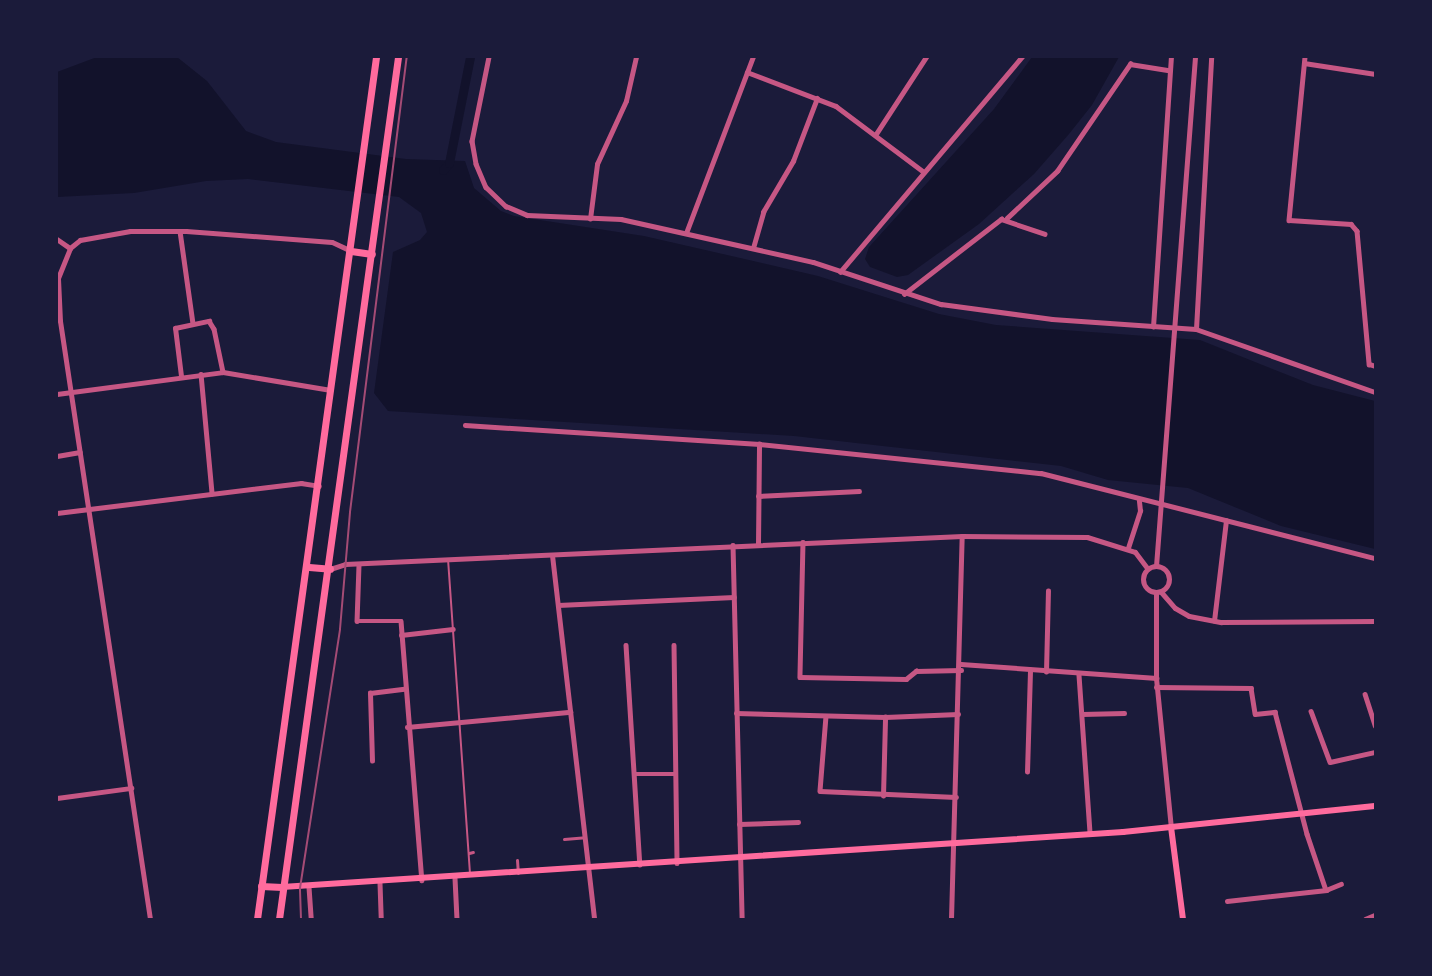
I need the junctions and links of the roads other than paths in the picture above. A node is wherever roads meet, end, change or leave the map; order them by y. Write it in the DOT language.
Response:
graph roads {
  1 [pos="376,57"];
  2 [pos="398,57"];
  3 [pos="489,57"];
  4 [pos="636,57"];
  5 [pos="753,57"];
  6 [pos="926,57"];
  7 [pos="1022,57"];
  8 [pos="1171,57"];
  9 [pos="1195,57"];
  10 [pos="1211,57"];
  11 [pos="1305,57"];
  12 [pos="1304,63"];
  13 [pos="1169,70"];
  14 [pos="747,72"];
  15 [pos="1375,74"];
  16 [pos="817,98"];
  17 [pos="876,134"];
  18 [pos="924,172"];
  19 [pos="1007,218"];
  20 [pos="590,219"];
  21 [pos="180,231"];
  22 [pos="686,233"];
  23 [pos="1046,234"];
  24 [pos="57,239"];
  25 [pos="70,248"];
  26 [pos="753,248"];
  27 [pos="351,250"];
  28 [pos="372,254"];
  29 [pos="840,272"];
  30 [pos="58,275"];
  31 [pos="903,294"];
  32 [pos="193,323"];
  33 [pos="1153,327"];
  34 [pos="1196,328"];
  35 [pos="59,331"];
  36 [pos="1375,366"];
  37 [pos="223,372"];
  38 [pos="201,374"];
  39 [pos="181,376"];
  40 [pos="332,391"];
  41 [pos="70,392"];
  42 [pos="1375,392"];
  43 [pos="57,394"];
  44 [pos="465,424"];
  45 [pos="759,444"];
  46 [pos="80,452"];
  47 [pos="57,456"];
  48 [pos="320,486"];
  49 [pos="860,491"];
  50 [pos="212,493"];
  51 [pos="758,496"];
  52 [pos="1138,501"];
  53 [pos="89,508"];
  54 [pos="57,513"];
  55 [pos="1226,521"];
  56 [pos="962,536"];
  57 [pos="803,542"];
  58 [pos="758,544"];
  59 [pos="733,545"];
  60 [pos="1128,548"];
  61 [pos="552,555"];
  62 [pos="1375,558"];
  63 [pos="448,559"];
  64 [pos="359,565"];
  65 [pos="1156,566"];
  66 [pos="309,567"];
  67 [pos="330,569"];
  68 [pos="1148,569"];
  69 [pos="1048,591"];
  70 [pos="1158,592"];
  71 [pos="734,597"];
  72 [pos="558,605"];
  73 [pos="1214,621"];
  74 [pos="1375,621"];
  75 [pos="453,629"];
  76 [pos="401,635"];
  77 [pos="626,645"];
  78 [pos="674,645"];
  79 [pos="961,667"];
  80 [pos="1030,670"];
  81 [pos="1046,672"];
  82 [pos="1079,675"];
  83 [pos="1156,678"];
  84 [pos="1156,687"];
  85 [pos="404,689"];
  86 [pos="1365,694"];
  87 [pos="1311,711"];
  88 [pos="570,712"];
  89 [pos="736,713"];
  90 [pos="1124,713"];
  91 [pos="959,714"];
  92 [pos="1082,714"];
  93 [pos="826,716"];
  94 [pos="885,717"];
  95 [pos="461,723"];
  96 [pos="1375,725"];
  97 [pos="407,727"];
  98 [pos="1375,752"];
  99 [pos="372,761"];
  100 [pos="1027,772"];
  101 [pos="634,774"];
  102 [pos="676,774"];
  103 [pos="131,788"];
  104 [pos="883,796"];
  105 [pos="956,797"];
  106 [pos="57,798"];
  107 [pos="1375,806"];
  108 [pos="1303,813"];
  109 [pos="798,822"];
  110 [pos="739,824"];
  111 [pos="1171,827"];
  112 [pos="1090,834"];
  113 [pos="585,837"];
  114 [pos="564,838"];
  115 [pos="956,844"];
  116 [pos="739,859"];
  117 [pos="517,860"];
  118 [pos="677,863"];
  119 [pos="640,865"];
  120 [pos="589,869"];
  121 [pos="518,873"];
  122 [pos="470,877"];
  123 [pos="455,878"];
  124 [pos="422,880"];
  125 [pos="380,883"];
  126 [pos="1341,884"];
  127 [pos="261,886"];
  128 [pos="282,887"];
  129 [pos="309,888"];
  130 [pos="1326,890"];
  131 [pos="1227,901"];
  132 [pos="1375,915"];
  133 [pos="150,919"];
  134 [pos="257,919"];
  135 [pos="279,919"];
  136 [pos="311,919"];
  137 [pos="381,919"];
  138 [pos="457,919"];
  139 [pos="594,919"];
  140 [pos="742,919"];
  141 [pos="951,919"];
  142 [pos="1183,919"];
  143 [pos="1365,919"];
  1 -- 27 [label="main road"];
  2 -- 28 [label="main road"];
  3 -- 20 [label="street"];
  4 -- 20 [label="street"];
  5 -- 14 [label="street"];
  6 -- 17 [label="street"];
  7 -- 18 [label="street"];
  8 -- 13 [label="street"];
  9 -- 65 [label="street"];
  10 -- 34 [label="street"];
  11 -- 12 [label="street"];
  12 -- 15 [label="street"];
  12 -- 36 [label="street"];
  13 -- 19 [label="street"];
  13 -- 33 [label="street"];
  14 -- 16 [label="street"];
  14 -- 22 [label="street"];
  16 -- 17 [label="street"];
  16 -- 26 [label="street"];
  17 -- 18 [label="street"];
  18 -- 29 [label="street"];
  19 -- 23 [label="street"];
  19 -- 31 [label="street"];
  20 -- 22 [label="street"];
  21 -- 25 [label="street"];
  21 -- 27 [label="street"];
  21 -- 32 [label="street"];
  22 -- 26 [label="street"];
  24 -- 25 [label="street"];
  25 -- 30 [label="street"];
  26 -- 29 [label="street"];
  27 -- 28 [label="main road"];
  27 -- 40 [label="main road"];
  28 -- 67 [label="main road"];
  29 -- 31 [label="street"];
  30 -- 35 [label="street"];
  31 -- 33 [label="street"];
  32 -- 37 [label="street"];
  32 -- 39 [label="street"];
  33 -- 34 [label="street"];
  34 -- 42 [label="street"];
  35 -- 41 [label="street"];
  37 -- 38 [label="street"];
  37 -- 40 [label="street"];
  38 -- 39 [label="street"];
  38 -- 50 [label="street"];
  39 -- 41 [label="street"];
  40 -- 48 [label="main road"];
  41 -- 43 [label="street"];
  41 -- 46 [label="street"];
  44 -- 45 [label="street"];
  45 -- 51 [label="street"];
  45 -- 52 [label="street"];
  46 -- 47 [label="street"];
  46 -- 53 [label="street"];
  48 -- 50 [label="street"];
  48 -- 66 [label="main road"];
  49 -- 51 [label="street"];
  50 -- 53 [label="street"];
  51 -- 58 [label="street"];
  52 -- 55 [label="street"];
  52 -- 60 [label="street"];
  53 -- 54 [label="street"];
  53 -- 103 [label="street"];
  55 -- 62 [label="street"];
  55 -- 73 [label="street"];
  56 -- 57 [label="street"];
  56 -- 60 [label="street"];
  56 -- 79 [label="street"];
  57 -- 58 [label="street"];
  57 -- 79 [label="street"];
  58 -- 59 [label="street"];
  59 -- 61 [label="street"];
  59 -- 71 [label="street"];
  60 -- 68 [label="street"];
  61 -- 63 [label="street"];
  61 -- 72 [label="street"];
  63 -- 64 [label="street"];
  63 -- 75 [label="lane"];
  64 -- 67 [label="street"];
  64 -- 76 [label="street"];
  65 -- 68 [label="street"];
  65 -- 70 [label="street"];
  66 -- 67 [label="main road"];
  66 -- 127 [label="main road"];
  67 -- 128 [label="main road"];
  68 -- 70 [label="street"];
  69 -- 81 [label="street"];
  70 -- 73 [label="street"];
  70 -- 83 [label="street"];
  71 -- 72 [label="street"];
  71 -- 89 [label="street"];
  72 -- 88 [label="street"];
  73 -- 74 [label="street"];
  75 -- 76 [label="street"];
  75 -- 95 [label="lane"];
  76 -- 85 [label="street"];
  77 -- 101 [label="street"];
  78 -- 102 [label="street"];
  79 -- 80 [label="street"];
  79 -- 91 [label="street"];
  80 -- 81 [label="street"];
  80 -- 100 [label="street"];
  81 -- 82 [label="street"];
  82 -- 83 [label="street"];
  82 -- 92 [label="street"];
  83 -- 84 [label="street"];
  84 -- 108 [label="street"];
  84 -- 111 [label="street"];
  85 -- 97 [label="street"];
  85 -- 99 [label="street"];
  86 -- 96 [label="street"];
  87 -- 98 [label="street"];
  88 -- 95 [label="street"];
  88 -- 113 [label="street"];
  89 -- 93 [label="street"];
  89 -- 110 [label="street"];
  90 -- 92 [label="street"];
  91 -- 94 [label="street"];
  91 -- 105 [label="street"];
  92 -- 112 [label="street"];
  93 -- 94 [label="street"];
  93 -- 104 [label="street"];
  94 -- 104 [label="street"];
  95 -- 97 [label="street"];
  95 -- 122 [label="lane"];
  97 -- 124 [label="street"];
  101 -- 102 [label="street"];
  101 -- 119 [label="street"];
  102 -- 118 [label="street"];
  103 -- 106 [label="street"];
  103 -- 133 [label="street"];
  104 -- 105 [label="street"];
  105 -- 115 [label="street"];
  107 -- 108 [label="main road"];
  108 -- 111 [label="main road"];
  108 -- 130 [label="street"];
  109 -- 110 [label="street"];
  110 -- 116 [label="street"];
  111 -- 112 [label="main road"];
  111 -- 142 [label="main road"];
  112 -- 115 [label="main road"];
  113 -- 114 [label="street"];
  113 -- 120 [label="street"];
  115 -- 116 [label="main road"];
  115 -- 141 [label="street"];
  116 -- 118 [label="main road"];
  116 -- 140 [label="street"];
  117 -- 121 [label="street"];
  118 -- 119 [label="main road"];
  119 -- 120 [label="main road"];
  120 -- 121 [label="main road"];
  120 -- 139 [label="street"];
  121 -- 122 [label="main road"];
  122 -- 123 [label="main road"];
  123 -- 124 [label="main road"];
  123 -- 138 [label="street"];
  124 -- 125 [label="main road"];
  125 -- 129 [label="main road"];
  125 -- 137 [label="street"];
  126 -- 130 [label="street"];
  127 -- 128 [label="main road"];
  127 -- 134 [label="main road"];
  128 -- 129 [label="main road"];
  128 -- 135 [label="main road"];
  129 -- 136 [label="street"];
  130 -- 131 [label="street"];
  132 -- 143 [label="street"];
}
